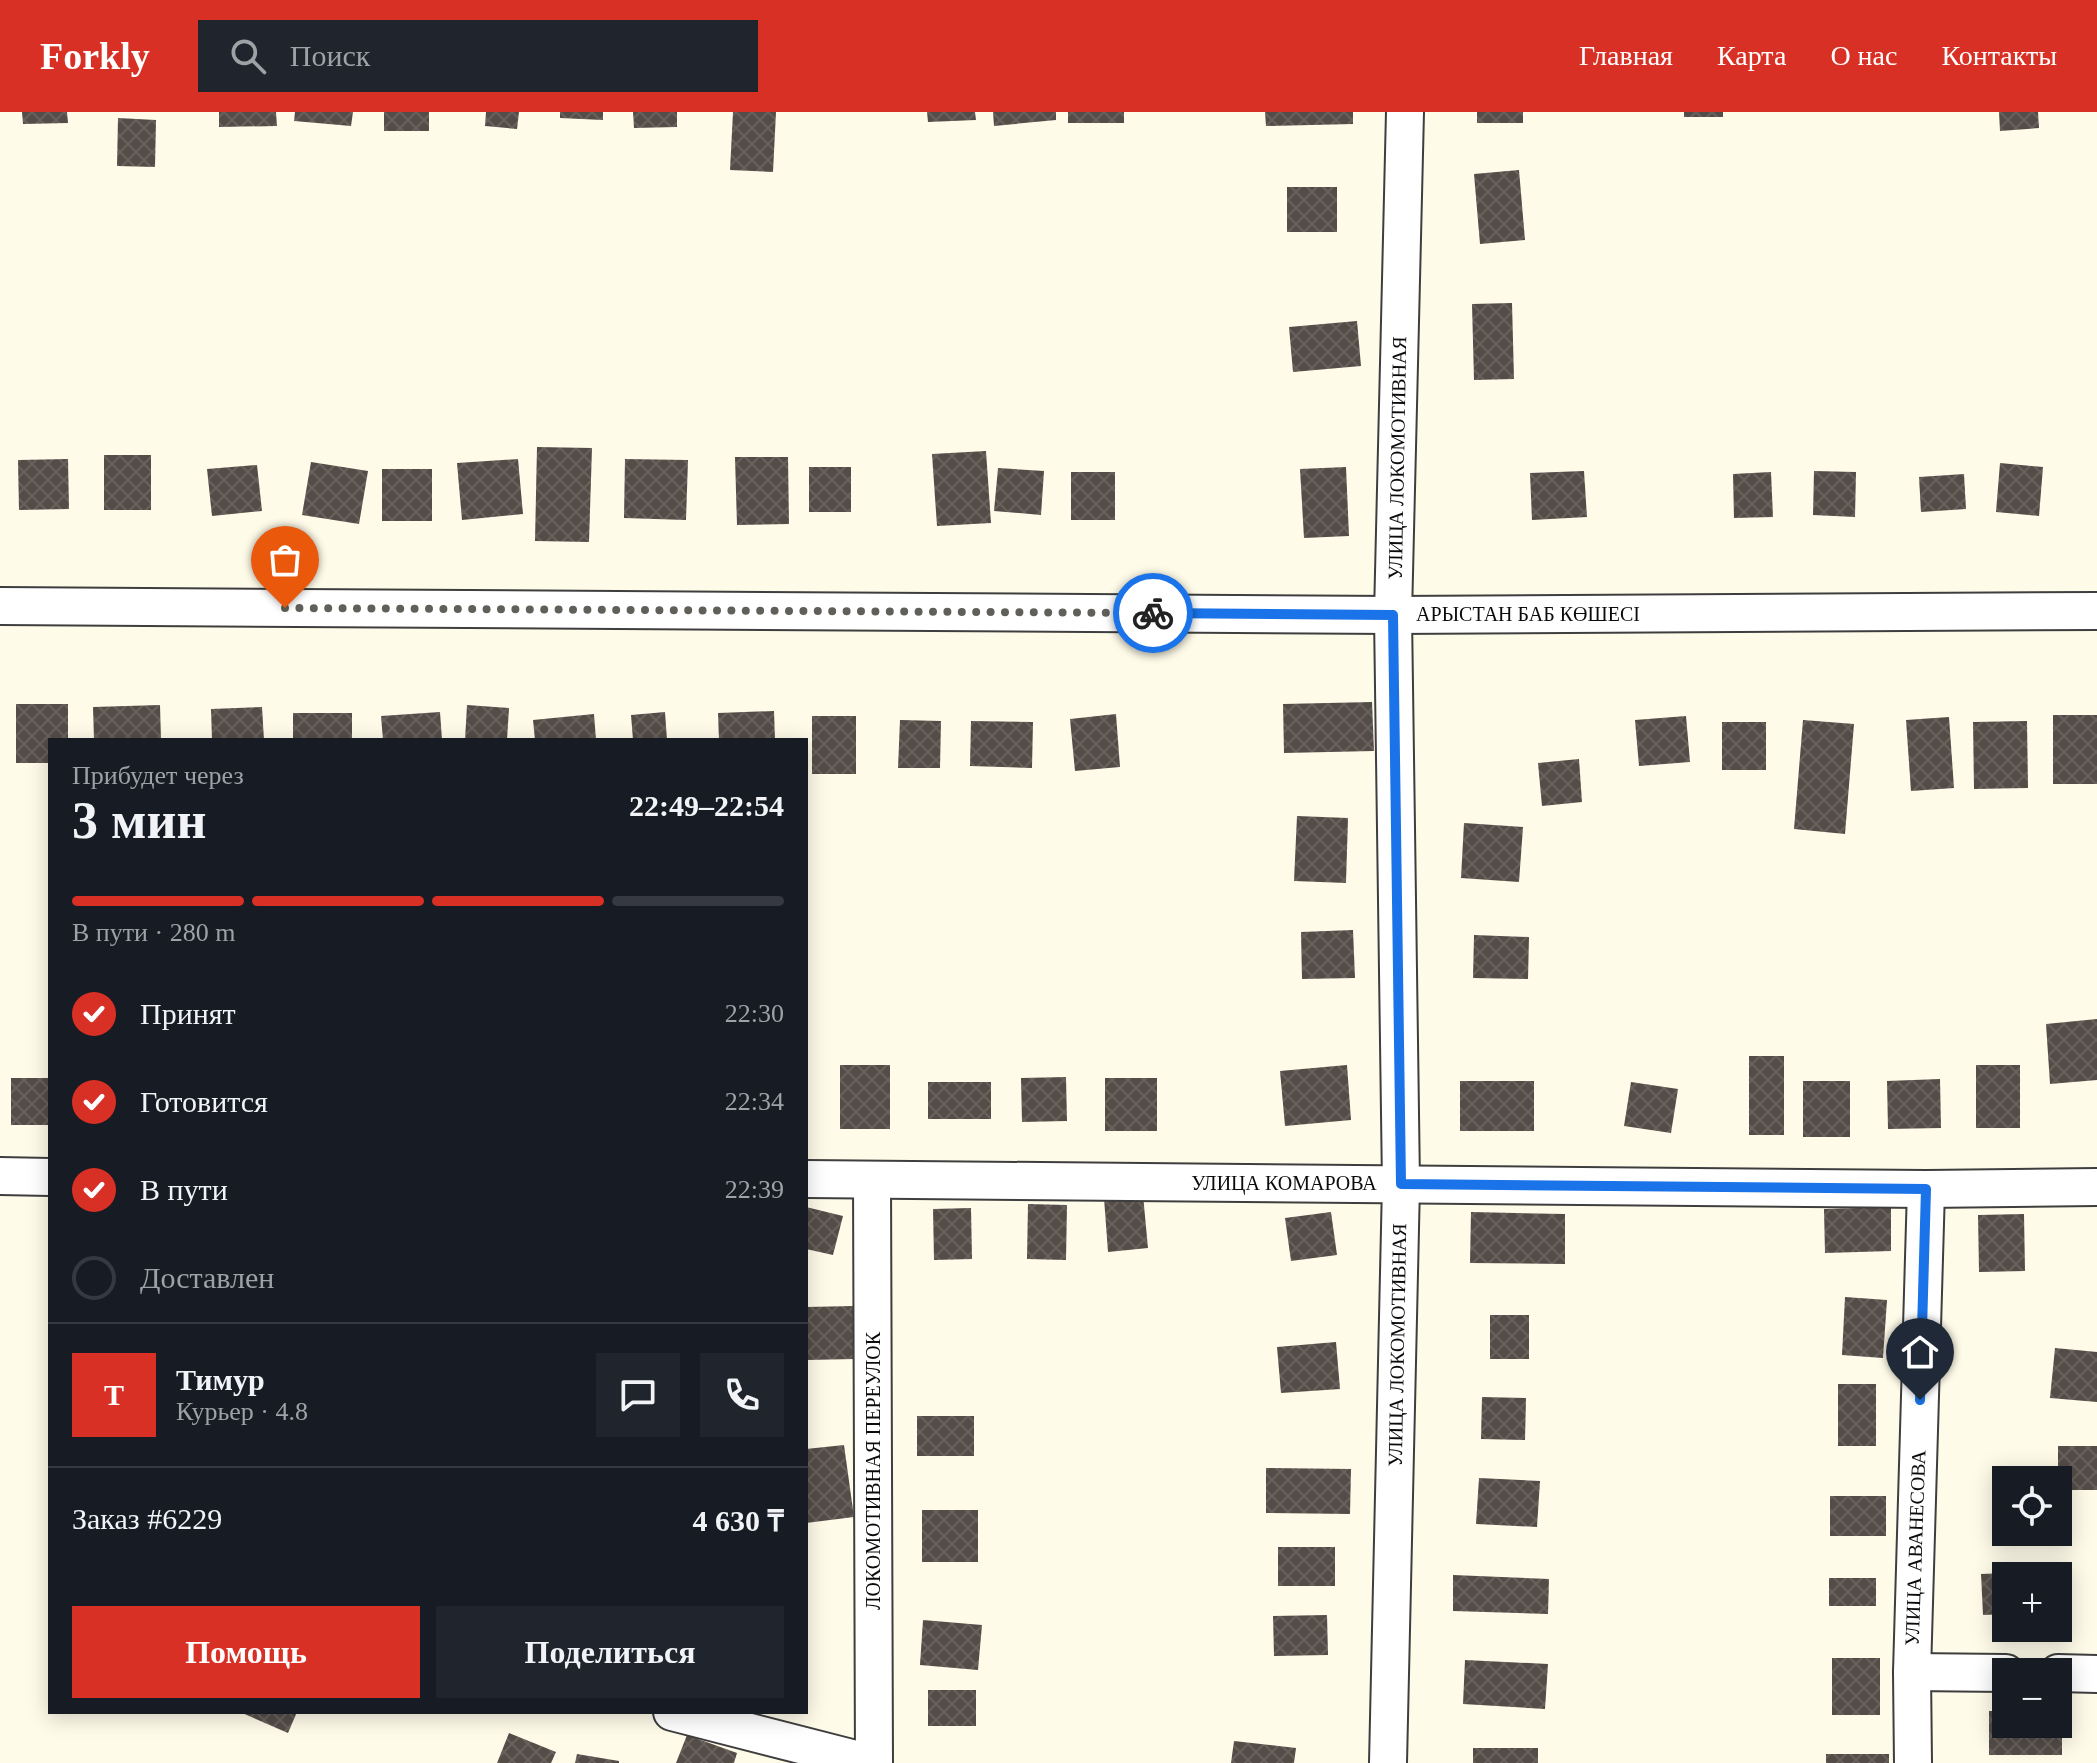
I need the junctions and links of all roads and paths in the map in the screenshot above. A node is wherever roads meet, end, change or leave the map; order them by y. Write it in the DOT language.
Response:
graph roads {
  1 [pos="1405,112"];
  2 [pos="0,606"];
  3 [pos="2097,611"];
  4 [pos="1393,615"];
  5 [pos="0,1176"];
  6 [pos="48,1177"];
  7 [pos="808,1179"];
  8 [pos="872,1180"];
  9 [pos="1401,1184"];
  10 [pos="2097,1187"];
  11 [pos="1926,1189"];
  12 [pos="1912,1672"];
  13 [pos="1992,1673"];
  14 [pos="2072,1673"];
  15 [pos="2097,1674"];
  16 [pos="680,1714"];
  17 [pos="872,1763"];
  18 [pos="1388,1763"];
  19 [pos="1913,1763"];
  1 -- 4 [label="street, УЛИЦА ЛОКОМОТИВНАЯ"];
  2 -- 4 [label="street, АРЫСТАН БАБ КӨШЕСІ"];
  3 -- 4 [label="street, АРЫСТАН БАБ КӨШЕСІ"];
  4 -- 9 [label="street, УЛИЦА ЛОКОМОТИВНАЯ"];
  5 -- 6 [label="street"];
  7 -- 8 [label="street, УЛИЦА КОМАРОВА"];
  8 -- 9 [label="street, УЛИЦА КОМАРОВА"];
  8 -- 17 [label="street, ЛОКОМОТИВНАЯ ПЕРЕУЛОК"];
  9 -- 11 [label="street, УЛИЦА КОМАРОВА"];
  9 -- 18 [label="street, УЛИЦА ЛОКОМОТИВНАЯ"];
  10 -- 11 [label="street, УЛИЦА КОМАРОВА"];
  11 -- 12 [label="street, УЛИЦА АВАНЕСОВА"];
  12 -- 13 [label="street"];
  12 -- 19 [label="street, УЛИЦА АВАНЕСОВА"];
  14 -- 15 [label="street"];
  16 -- 17 [label="street, ЛОКОМОТИВНАЯ ПЕРЕУЛОК"];
}
